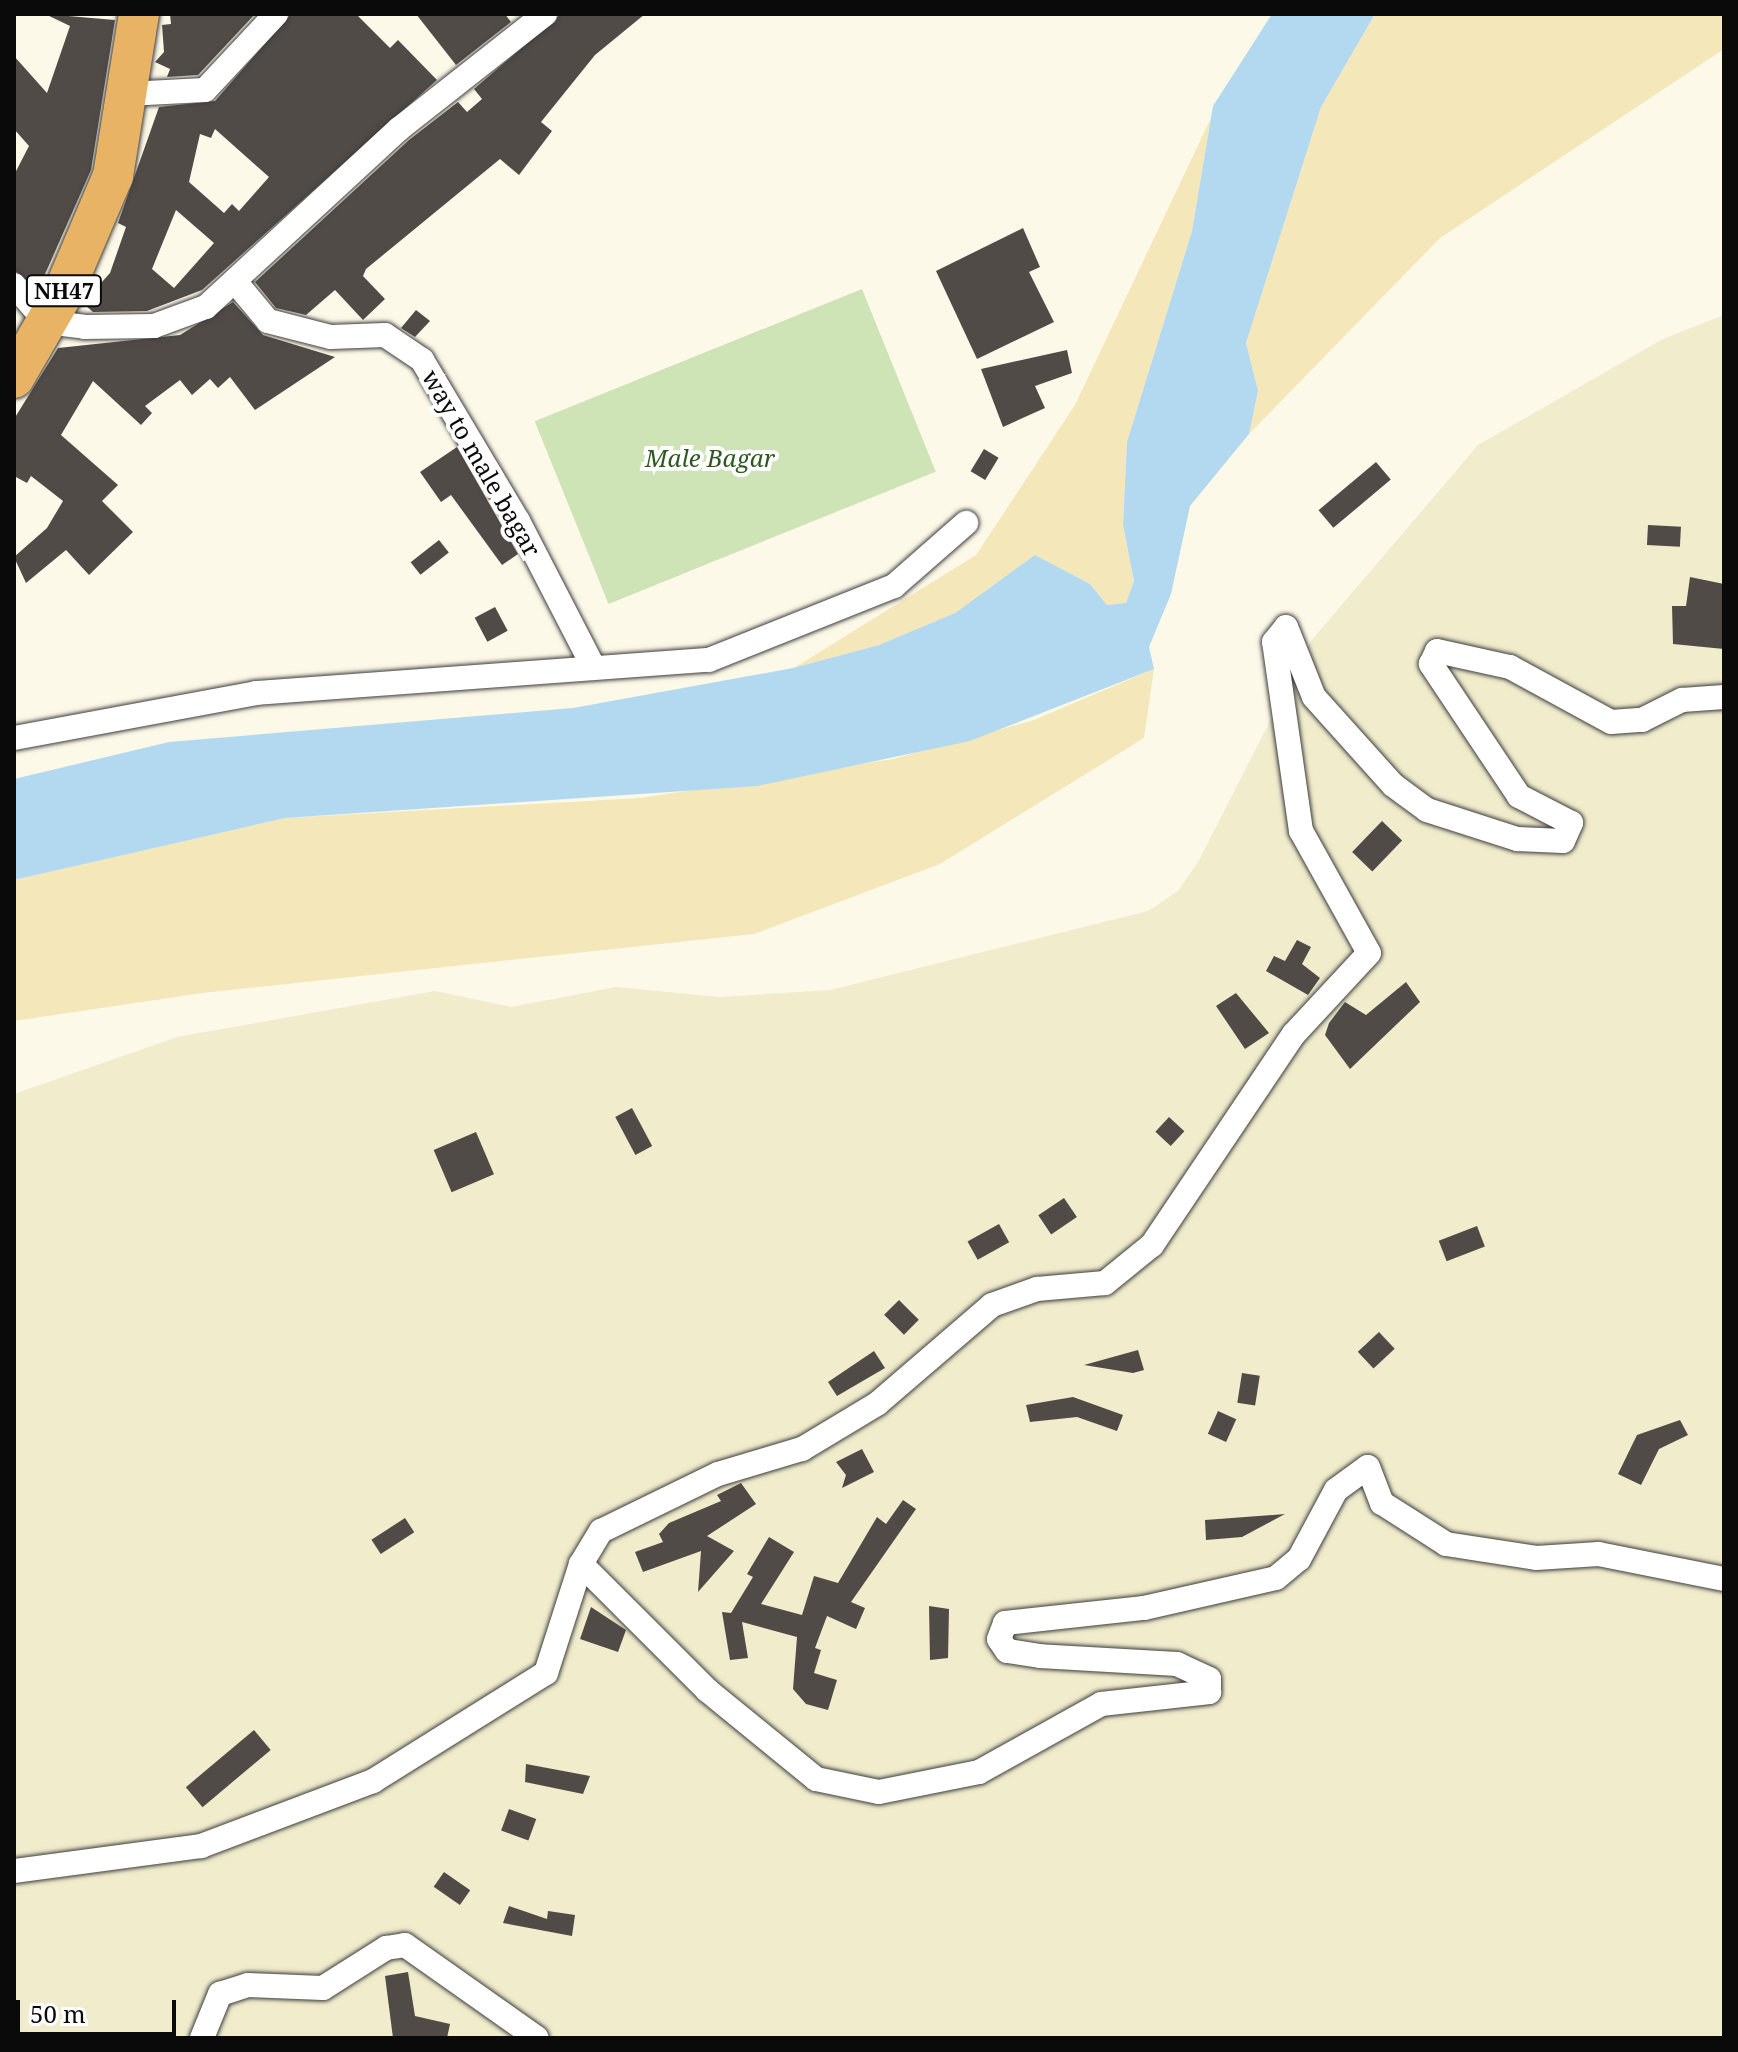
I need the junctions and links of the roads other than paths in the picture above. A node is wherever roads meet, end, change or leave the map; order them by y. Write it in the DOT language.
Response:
graph roads {
  1 [pos="139,14"];
  2 [pos="276,14"];
  3 [pos="545,14"];
  4 [pos="514,24"];
  5 [pos="127,94"];
  6 [pos="14,285"];
  7 [pos="238,285"];
  8 [pos="46,322"];
  9 [pos="14,378"];
  10 [pos="966,523"];
  11 [pos="594,668"];
  12 [pos="1724,697"];
  13 [pos="14,738"];
  14 [pos="581,1564"];
  15 [pos="1724,1579"];
  16 [pos="14,1871"];
  17 [pos="202,2038"];
  18 [pos="537,2038"];
  1 -- 5 [label="highway, NH47"];
  2 -- 5 [label="street"];
  3 -- 4 [label="street"];
  4 -- 7 [label="street"];
  5 -- 8 [label="highway, NH47"];
  6 -- 8 [label="street"];
  7 -- 8 [label="street"];
  7 -- 11 [label="street, way to male bagar"];
  8 -- 9 [label="highway, NH47"];
  10 -- 11 [label="street"];
  11 -- 13 [label="street"];
  12 -- 14 [label="street"];
  14 -- 15 [label="street"];
  14 -- 16 [label="street"];
  17 -- 18 [label="street"];
}
